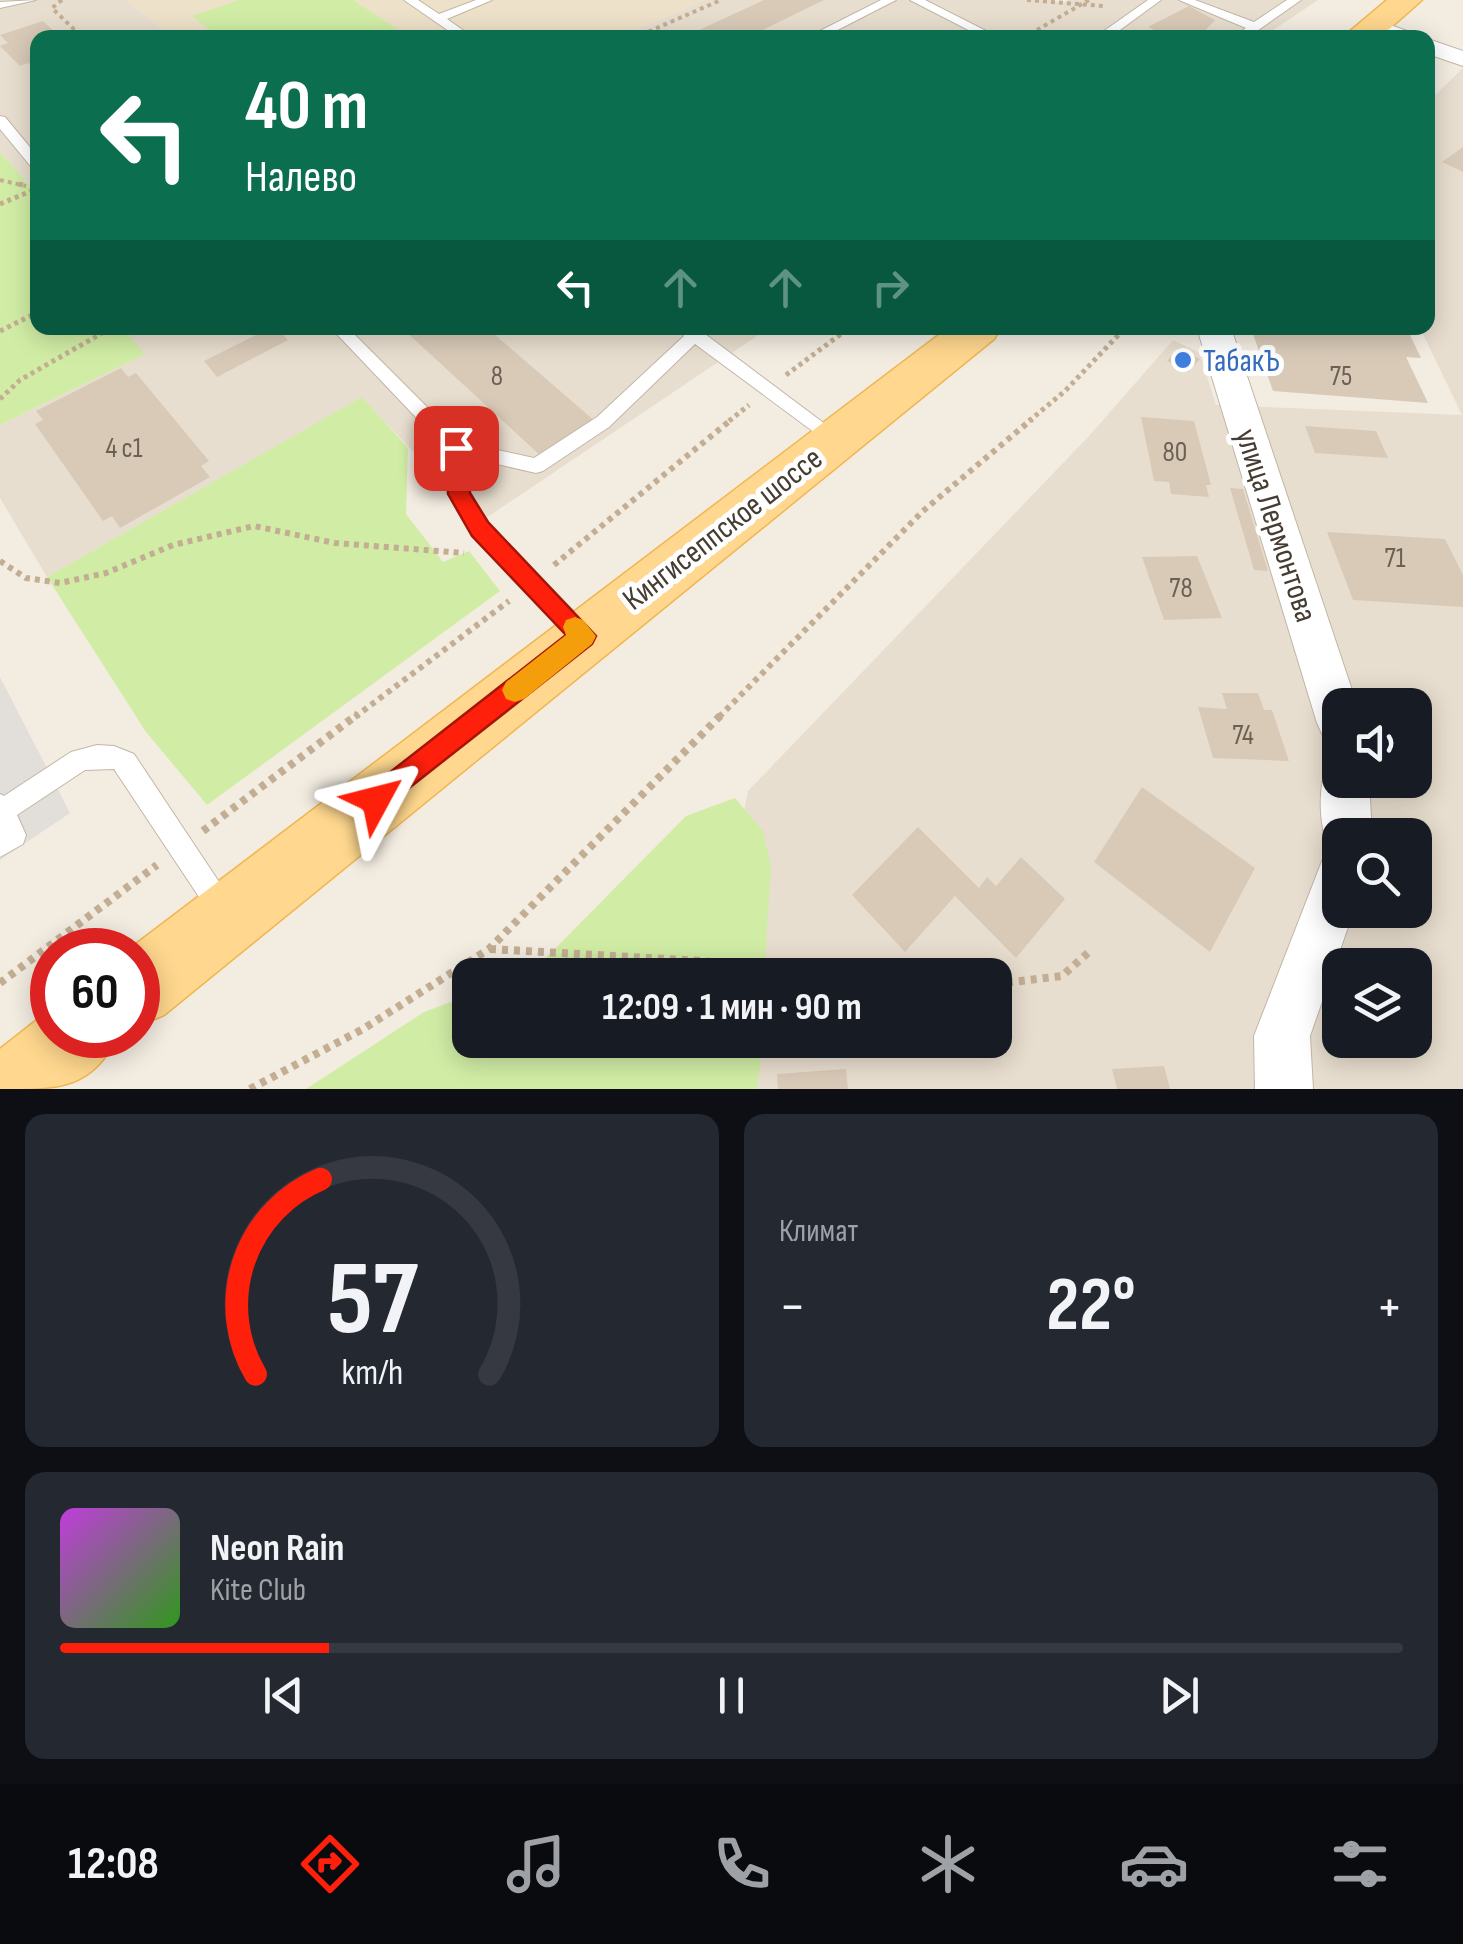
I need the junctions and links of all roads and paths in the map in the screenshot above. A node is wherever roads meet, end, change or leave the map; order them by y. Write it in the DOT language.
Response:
graph roads {
  1 [pos="30,0"];
  2 [pos="62,0"];
  3 [pos="410,0"];
  4 [pos="486,0"];
  5 [pos="721,0"];
  6 [pos="890,0"];
  7 [pos="916,0"];
  8 [pos="1027,0"];
  9 [pos="1089,0"];
  10 [pos="1185,0"];
  11 [pos="1296,0"];
  12 [pos="1406,0"];
  13 [pos="1155,1"];
  14 [pos="1081,5"];
  15 [pos="0,6"];
  16 [pos="439,18"];
  17 [pos="1255,27"];
  18 [pos="75,30"];
  19 [pos="456,30"];
  20 [pos="652,30"];
  21 [pos="828,30"];
  22 [pos="978,30"];
  23 [pos="1037,30"];
  24 [pos="1112,30"];
  25 [pos="1250,30"];
  26 [pos="1368,30"];
  27 [pos="1435,49"];
  28 [pos="1463,59"];
  29 [pos="0,120"];
  30 [pos="30,156"];
  31 [pos="30,191"];
  32 [pos="0,204"];
  33 [pos="30,316"];
  34 [pos="0,331"];
  35 [pos="100,335"];
  36 [pos="346,335"];
  37 [pos="687,335"];
  38 [pos="700,335"];
  39 [pos="839,335"];
  40 [pos="969,335"];
  41 [pos="1118,335"];
  42 [pos="1216,335"];
  43 [pos="767,390"];
  44 [pos="0,399"];
  45 [pos="836,439"];
  46 [pos="456,448"];
  47 [pos="505,556"];
  48 [pos="0,560"];
  49 [pos="532,584"];
  50 [pos="584,636"];
  51 [pos="1329,688"];
  52 [pos="1,809"];
  53 [pos="0,845"];
  54 [pos="182,846"];
  55 [pos="228,918"];
  56 [pos="1322,928"];
  57 [pos="489,949"];
  58 [pos="1089,952"];
  59 [pos="613,958"];
  60 [pos="160,972"];
  61 [pos="1012,982"];
  62 [pos="0,983"];
  63 [pos="51,1058"];
  64 [pos="12,1089"];
  65 [pos="250,1089"];
  66 [pos="1284,1089"];
  1 -- 15 [label="lane"];
  2 -- 18 [label="path"];
  3 -- 16 [label="lane"];
  4 -- 16 [label="lane"];
  5 -- 20 [label="path"];
  6 -- 21 [label="lane"];
  7 -- 22 [label="lane"];
  8 -- 14 [label="path"];
  9 -- 14 [label="path"];
  10 -- 17 [label="lane"];
  11 -- 17 [label="lane"];
  12 -- 26 [label="main road"];
  13 -- 14 [label="path"];
  13 -- 24 [label="lane"];
  14 -- 23 [label="path"];
  16 -- 19 [label="lane"];
  17 -- 25 [label="lane"];
  27 -- 28 [label="street"];
  29 -- 30 [label="lane"];
  31 -- 32 [label="path"];
  33 -- 34 [label="path"];
  35 -- 44 [label="path"];
  36 -- 46 [label="lane"];
  37 -- 46 [label="lane"];
  38 -- 43 [label="lane"];
  39 -- 43 [label="path"];
  40 -- 45 [label="main road, Кингисеппское шоссе"];
  41 -- 57 [label="path"];
  42 -- 51 [label="street, улица Лермонтова"];
  43 -- 45 [label="lane"];
  43 -- 49 [label="path"];
  45 -- 50 [label="main road, Кингисеппское шоссе"];
  46 -- 47 [label="lane"];
  47 -- 48 [label="path"];
  47 -- 49 [label="lane"];
  49 -- 50 [label="lane"];
  49 -- 54 [label="path"];
  50 -- 55 [label="main road, Кингисеппское шоссе"];
  52 -- 53 [label="lane"];
  52 -- 54 [label="lane"];
  54 -- 55 [label="lane"];
  54 -- 62 [label="path"];
  55 -- 60 [label="main road, Кингисеппское шоссе"];
  56 -- 66 [label="street"];
  57 -- 59 [label="path"];
  57 -- 65 [label="path"];
  58 -- 61 [label="path"];
  63 -- 64 [label="main road"];
}
